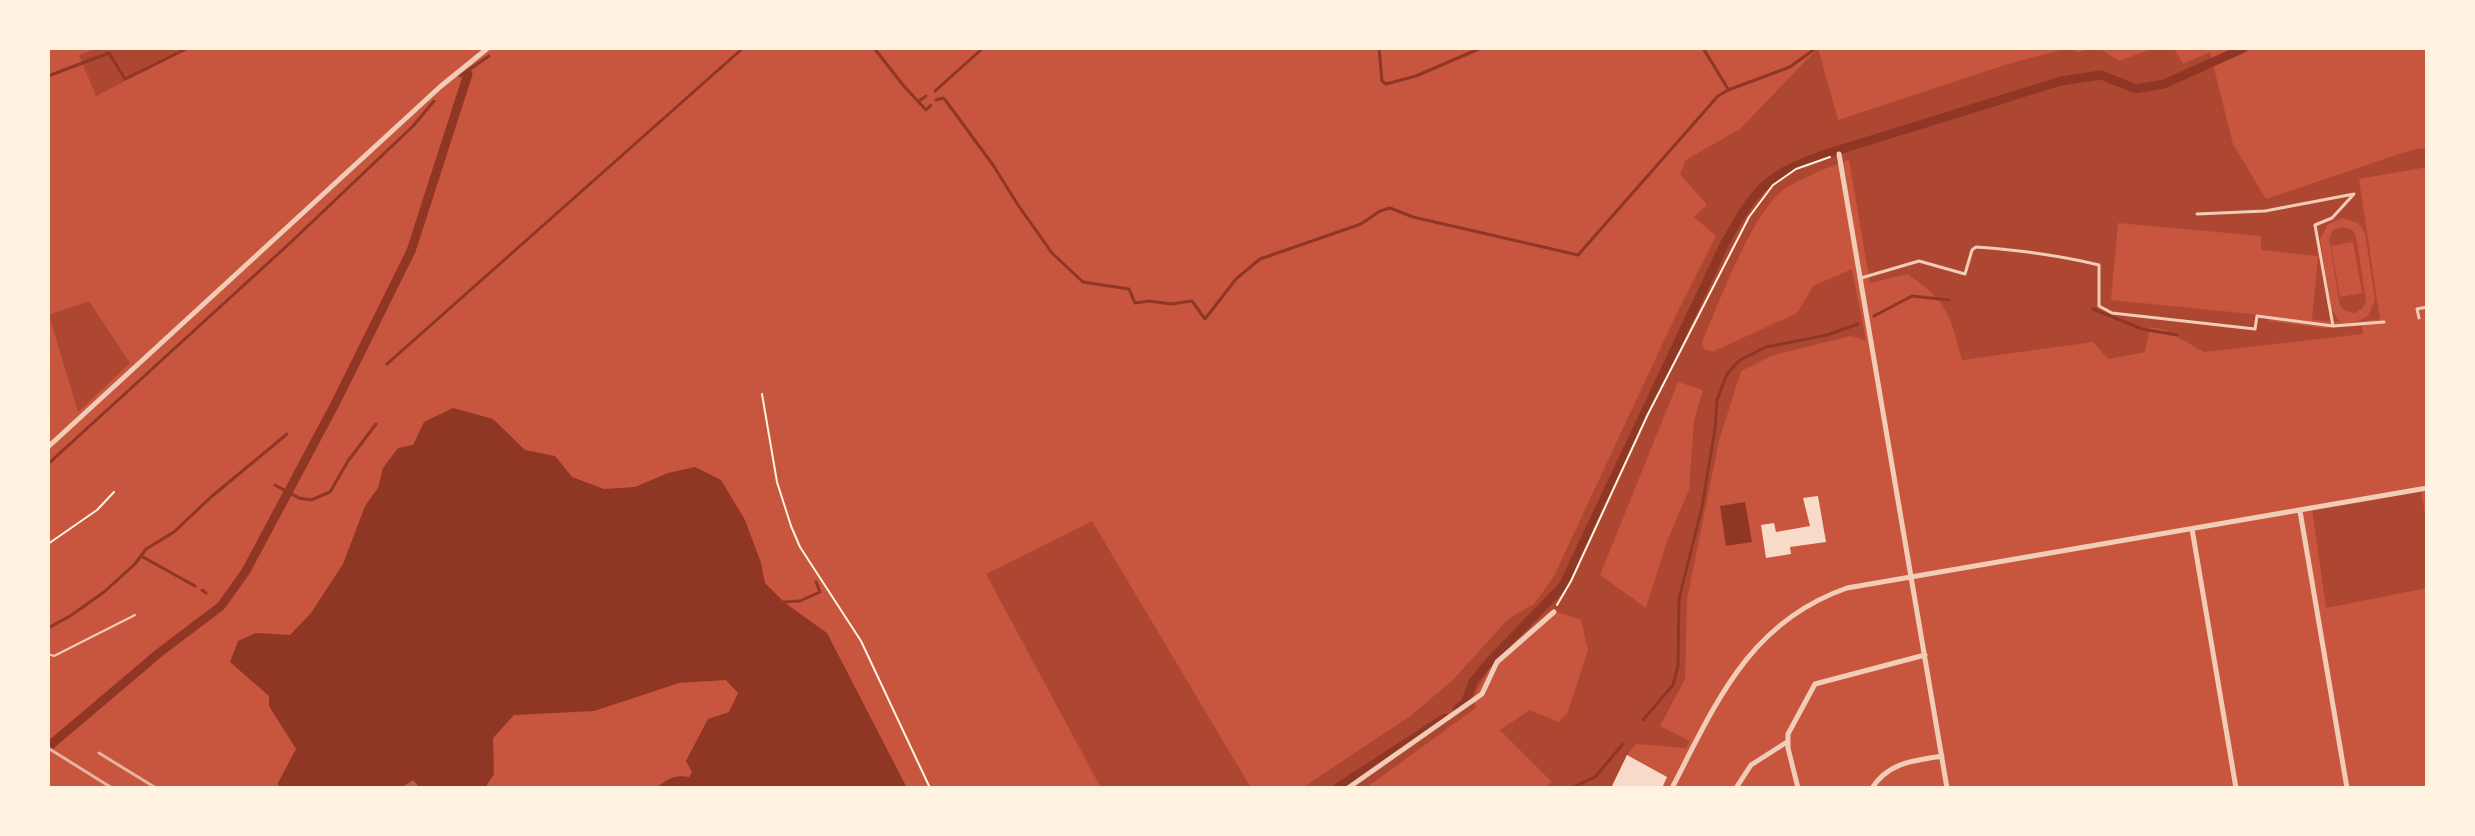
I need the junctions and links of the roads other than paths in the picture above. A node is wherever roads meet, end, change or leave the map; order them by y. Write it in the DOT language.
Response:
graph roads {
  1 [pos="488,48"];
  2 [pos="1839,154"];
  3 [pos="2197,214"];
  4 [pos="1861,279"];
  5 [pos="2427,307"];
  6 [pos="2419,318"];
  7 [pos="2384,322"];
  8 [pos="2333,326"];
  9 [pos="48,447"];
  10 [pos="2427,488"];
  11 [pos="2300,511"];
  12 [pos="2192,529"];
  13 [pos="1911,577"];
  14 [pos="1554,612"];
  15 [pos="135,615"];
  16 [pos="48,654"];
  17 [pos="1925,655"];
  18 [pos="1787,742"];
  19 [pos="1942,756"];
  20 [pos="1348,788"];
  21 [pos="1672,788"];
  22 [pos="1736,788"];
  23 [pos="1798,788"];
  24 [pos="1872,788"];
  25 [pos="1947,788"];
  26 [pos="2236,788"];
  27 [pos="2347,788"];
  1 -- 9 [label="street"];
  2 -- 4 [label="street"];
  3 -- 8 [label="street"];
  4 -- 8 [label="street"];
  4 -- 13 [label="street"];
  5 -- 6 [label="street"];
  7 -- 8 [label="street"];
  10 -- 11 [label="street"];
  11 -- 12 [label="street"];
  11 -- 27 [label="street"];
  12 -- 13 [label="street"];
  12 -- 26 [label="street"];
  13 -- 17 [label="street"];
  13 -- 21 [label="street"];
  14 -- 20 [label="street"];
  15 -- 16 [label="lane"];
  17 -- 18 [label="street"];
  17 -- 19 [label="street"];
  18 -- 22 [label="street"];
  18 -- 23 [label="street"];
  19 -- 24 [label="street"];
  19 -- 25 [label="street"];
}
